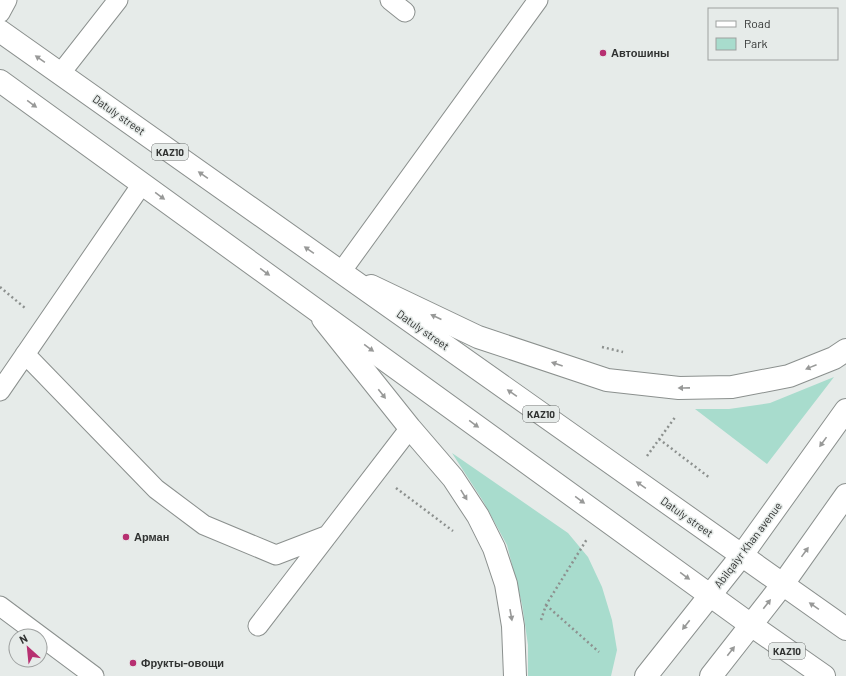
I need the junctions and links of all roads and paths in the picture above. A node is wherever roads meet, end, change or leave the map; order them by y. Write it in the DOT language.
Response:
graph roads {
  1 [pos="7,0"];
  2 [pos="118,0"];
  3 [pos="390,0"];
  4 [pos="538,0"];
  5 [pos="405,12"];
  6 [pos="0,13"];
  7 [pos="0,31"];
  8 [pos="60,74"];
  9 [pos="0,81"];
  10 [pos="142,184"];
  11 [pos="341,272"];
  12 [pos="0,287"];
  13 [pos="315,308"];
  14 [pos="45,325"];
  15 [pos="846,350"];
  16 [pos="25,354"];
  17 [pos="0,391"];
  18 [pos="846,410"];
  19 [pos="410,428"];
  20 [pos="659,439"];
  21 [pos="376,473"];
  22 [pos="710,478"];
  23 [pos="846,495"];
  24 [pos="455,533"];
  25 [pos="328,535"];
  26 [pos="742,555"];
  27 [pos="783,584"];
  28 [pos="710,595"];
  29 [pos="546,605"];
  30 [pos="0,606"];
  31 [pos="751,625"];
  32 [pos="258,626"];
  33 [pos="846,629"];
  34 [pos="600,652"];
  35 [pos="94,676"];
  36 [pos="515,676"];
  37 [pos="646,676"];
  38 [pos="711,676"];
  39 [pos="824,676"];
  1 -- 6 [label="lane"];
  2 -- 8 [label="lane"];
  3 -- 5 [label="lane"];
  4 -- 11 [label="lane"];
  8 -- 7 [label="main road, Datuly street / KAZ10, one-way"];
  11 -- 8 [label="main road, Datuly street / KAZ10, one-way"];
  9 -- 10 [label="main road, KAZ10, one-way"];
  10 -- 13 [label="main road, KAZ10, one-way"];
  10 -- 14 [label="lane"];
  15 -- 11 [label="main road, one-way"];
  26 -- 11 [label="main road, Datuly street / KAZ10, one-way"];
  12 -- 14 [label="path"];
  13 -- 19 [label="main road, one-way"];
  13 -- 28 [label="main road, KAZ10, one-way"];
  14 -- 16 [label="lane"];
  16 -- 17 [label="lane"];
  16 -- 25 [label="lane"];
  18 -- 26 [label="main road, Abilqaiyr Khan avenue, one-way"];
  19 -- 21 [label="lane"];
  19 -- 36 [label="main road, one-way"];
  20 -- 22 [label="path"];
  21 -- 24 [label="path"];
  21 -- 25 [label="lane"];
  27 -- 23 [label="main road, one-way"];
  25 -- 32 [label="lane"];
  26 -- 27 [label="main road, Datuly street / KAZ10"];
  26 -- 28 [label="main road, Abilqaiyr Khan avenue"];
  31 -- 27 [label="main road, one-way"];
  33 -- 27 [label="main road, Datuly street / KAZ10, one-way"];
  28 -- 31 [label="main road, KAZ10"];
  28 -- 37 [label="main road, Abilqaiyr Khan avenue, one-way"];
  29 -- 34 [label="path"];
  30 -- 35 [label="lane"];
  38 -- 31 [label="main road, one-way"];
  31 -- 39 [label="main road, KAZ10"];
}
